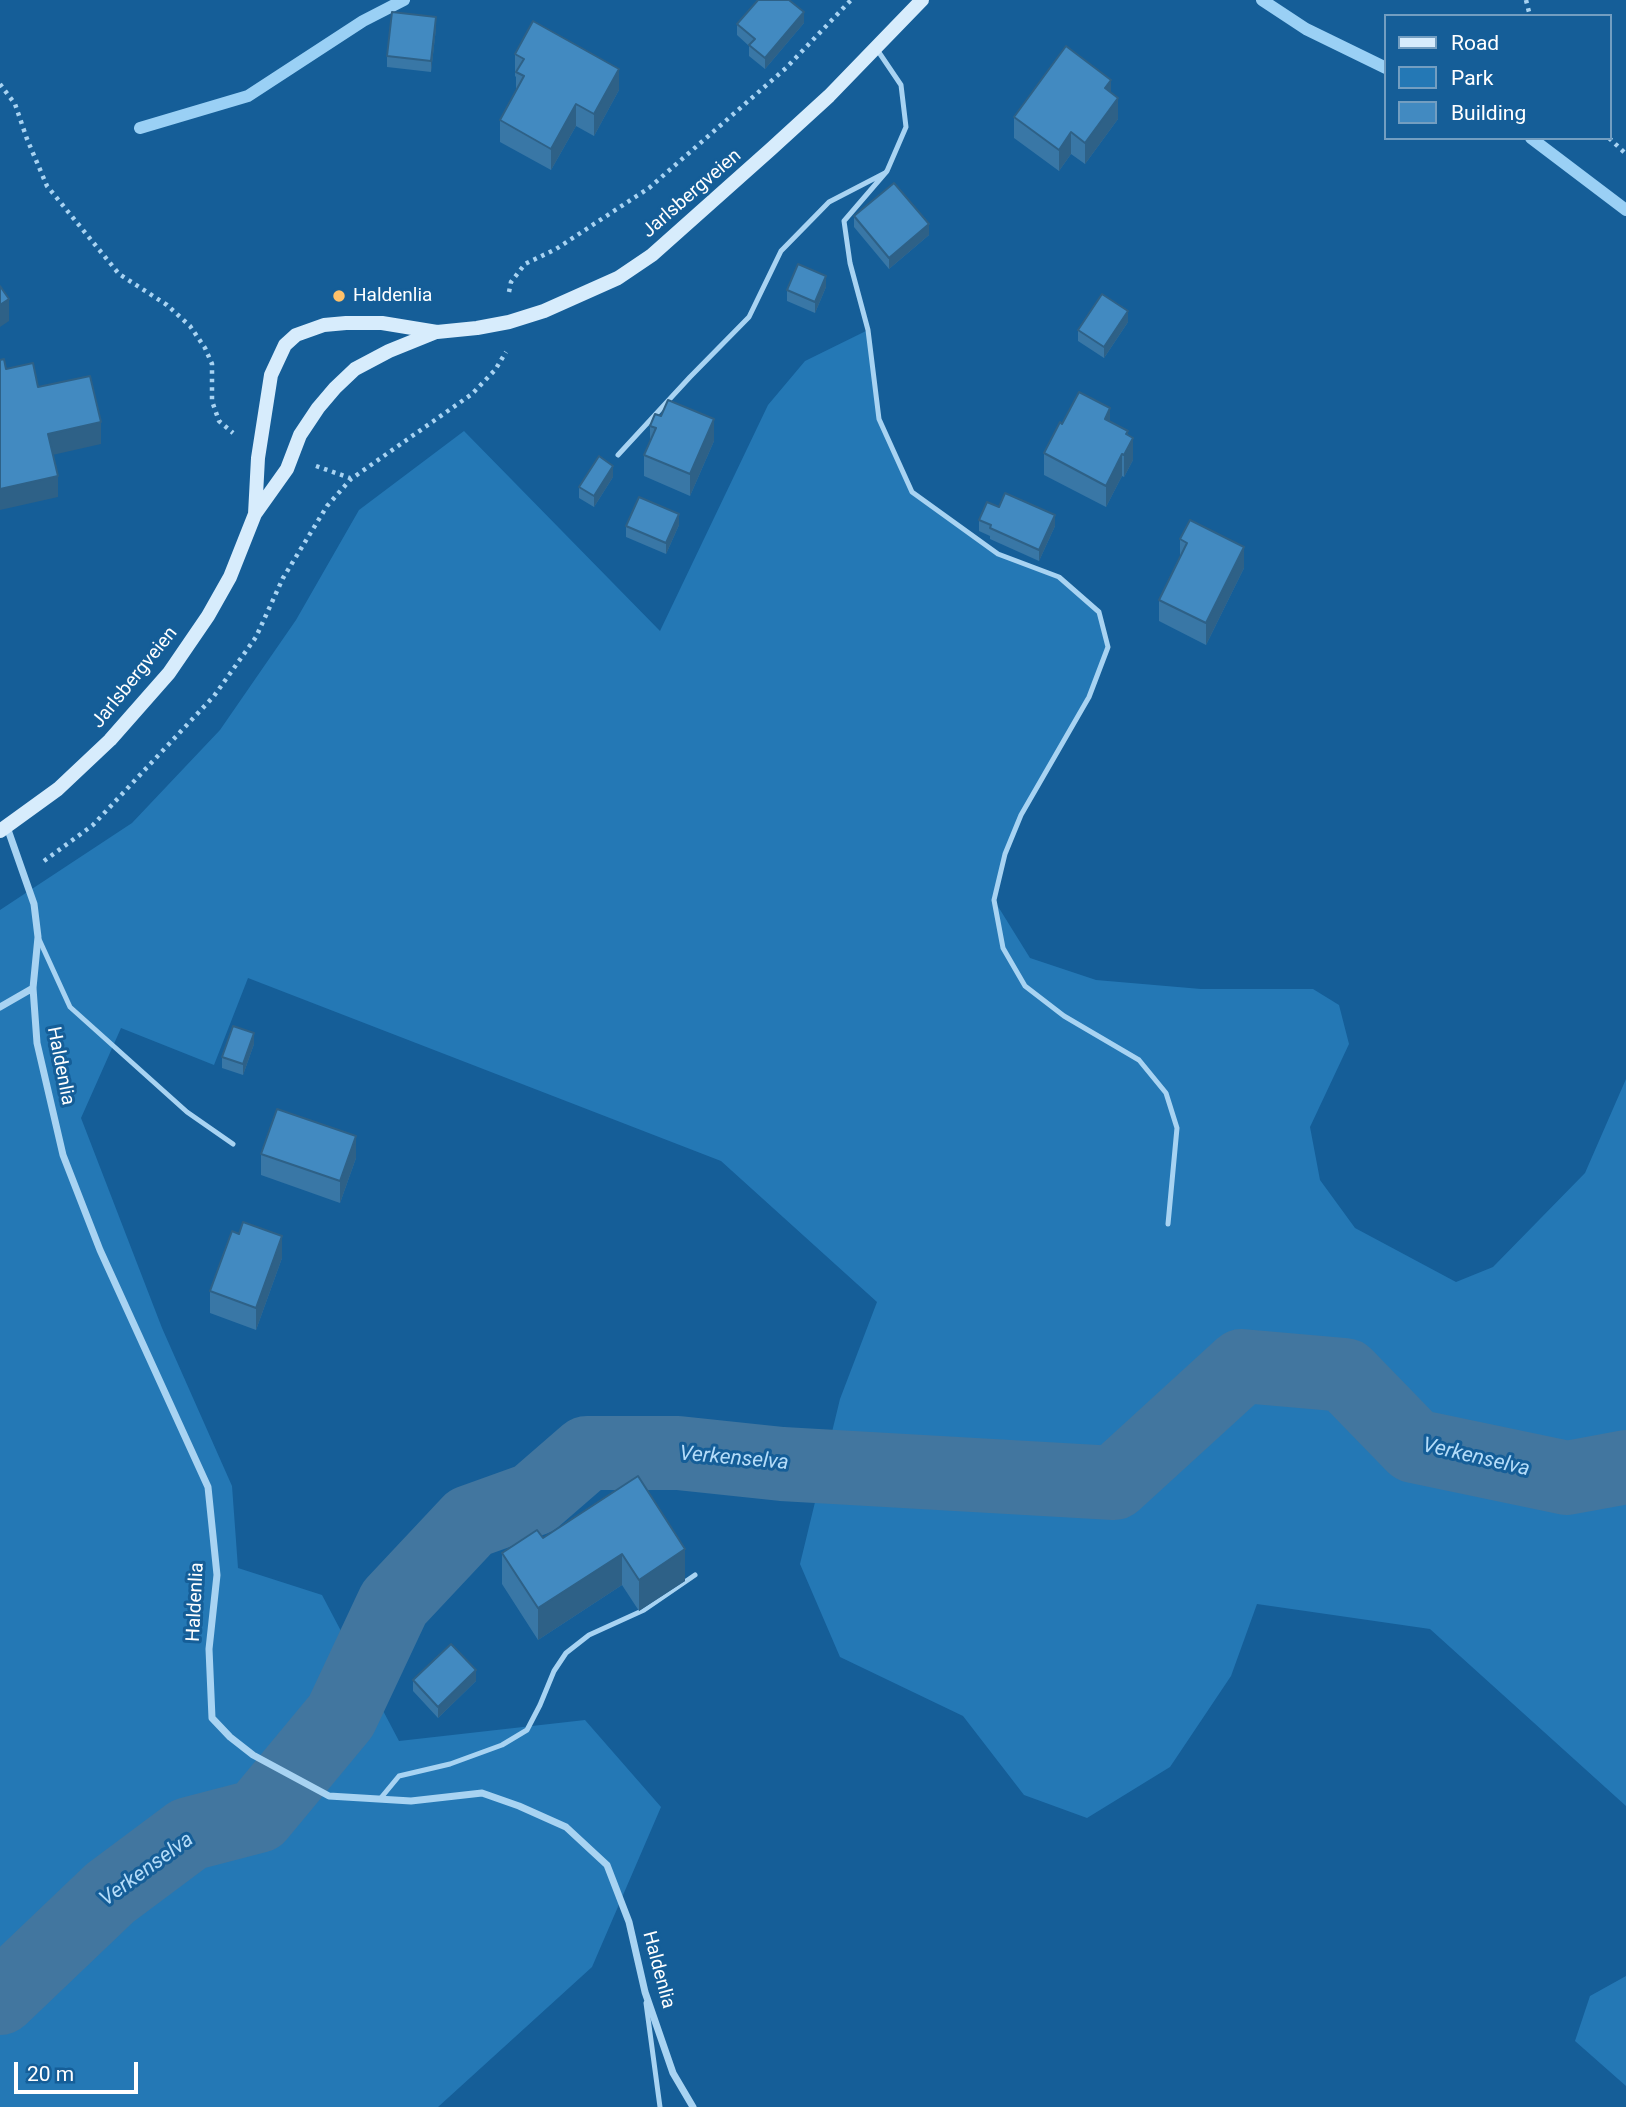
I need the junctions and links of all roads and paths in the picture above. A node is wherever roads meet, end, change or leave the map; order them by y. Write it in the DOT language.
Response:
graph roads {
  1 [pos="850,0"];
  2 [pos="922,0"];
  3 [pos="876,48"];
  4 [pos="0,84"];
  5 [pos="1611,140"];
  6 [pos="1626,154"];
  7 [pos="887,172"];
  8 [pos="507,299"];
  9 [pos="437,332"];
  10 [pos="510,345"];
  11 [pos="236,435"];
  12 [pos="618,455"];
  13 [pos="312,465"];
  14 [pos="351,479"];
  15 [pos="256,514"];
  16 [pos="3,829"];
  17 [pos="24,875"];
  18 [pos="38,937"];
  19 [pos="33,988"];
  20 [pos="0,1007"];
  21 [pos="233,1144"];
  22 [pos="1168,1224"];
  23 [pos="695,1575"];
  24 [pos="380,1799"];
  25 [pos="645,1992"];
  26 [pos="660,2107"];
  27 [pos="693,2107"];
  1 -- 8 [label="path"];
  2 -- 3 [label="main road, Jarlsbergveien"];
  3 -- 7 [label="lane"];
  3 -- 9 [label="main road, Jarlsbergveien"];
  4 -- 11 [label="path"];
  5 -- 6 [label="path"];
  7 -- 12 [label="lane"];
  7 -- 22 [label="lane"];
  9 -- 15 [label="main road, Jarlsbergveien"];
  9 -- 15 [label="main road, Jarlsbergveien"];
  10 -- 14 [label="path"];
  13 -- 14 [label="path"];
  14 -- 17 [label="path"];
  15 -- 16 [label="main road, Jarlsbergveien"];
  16 -- 17 [label="street, Haldenlia"];
  17 -- 18 [label="street, Haldenlia"];
  18 -- 19 [label="street, Haldenlia"];
  18 -- 21 [label="lane"];
  19 -- 20 [label="street"];
  19 -- 24 [label="street, Haldenlia"];
  23 -- 24 [label="lane"];
  24 -- 25 [label="street, Haldenlia"];
  25 -- 26 [label="lane"];
  25 -- 27 [label="street, Haldenlia"];
}
